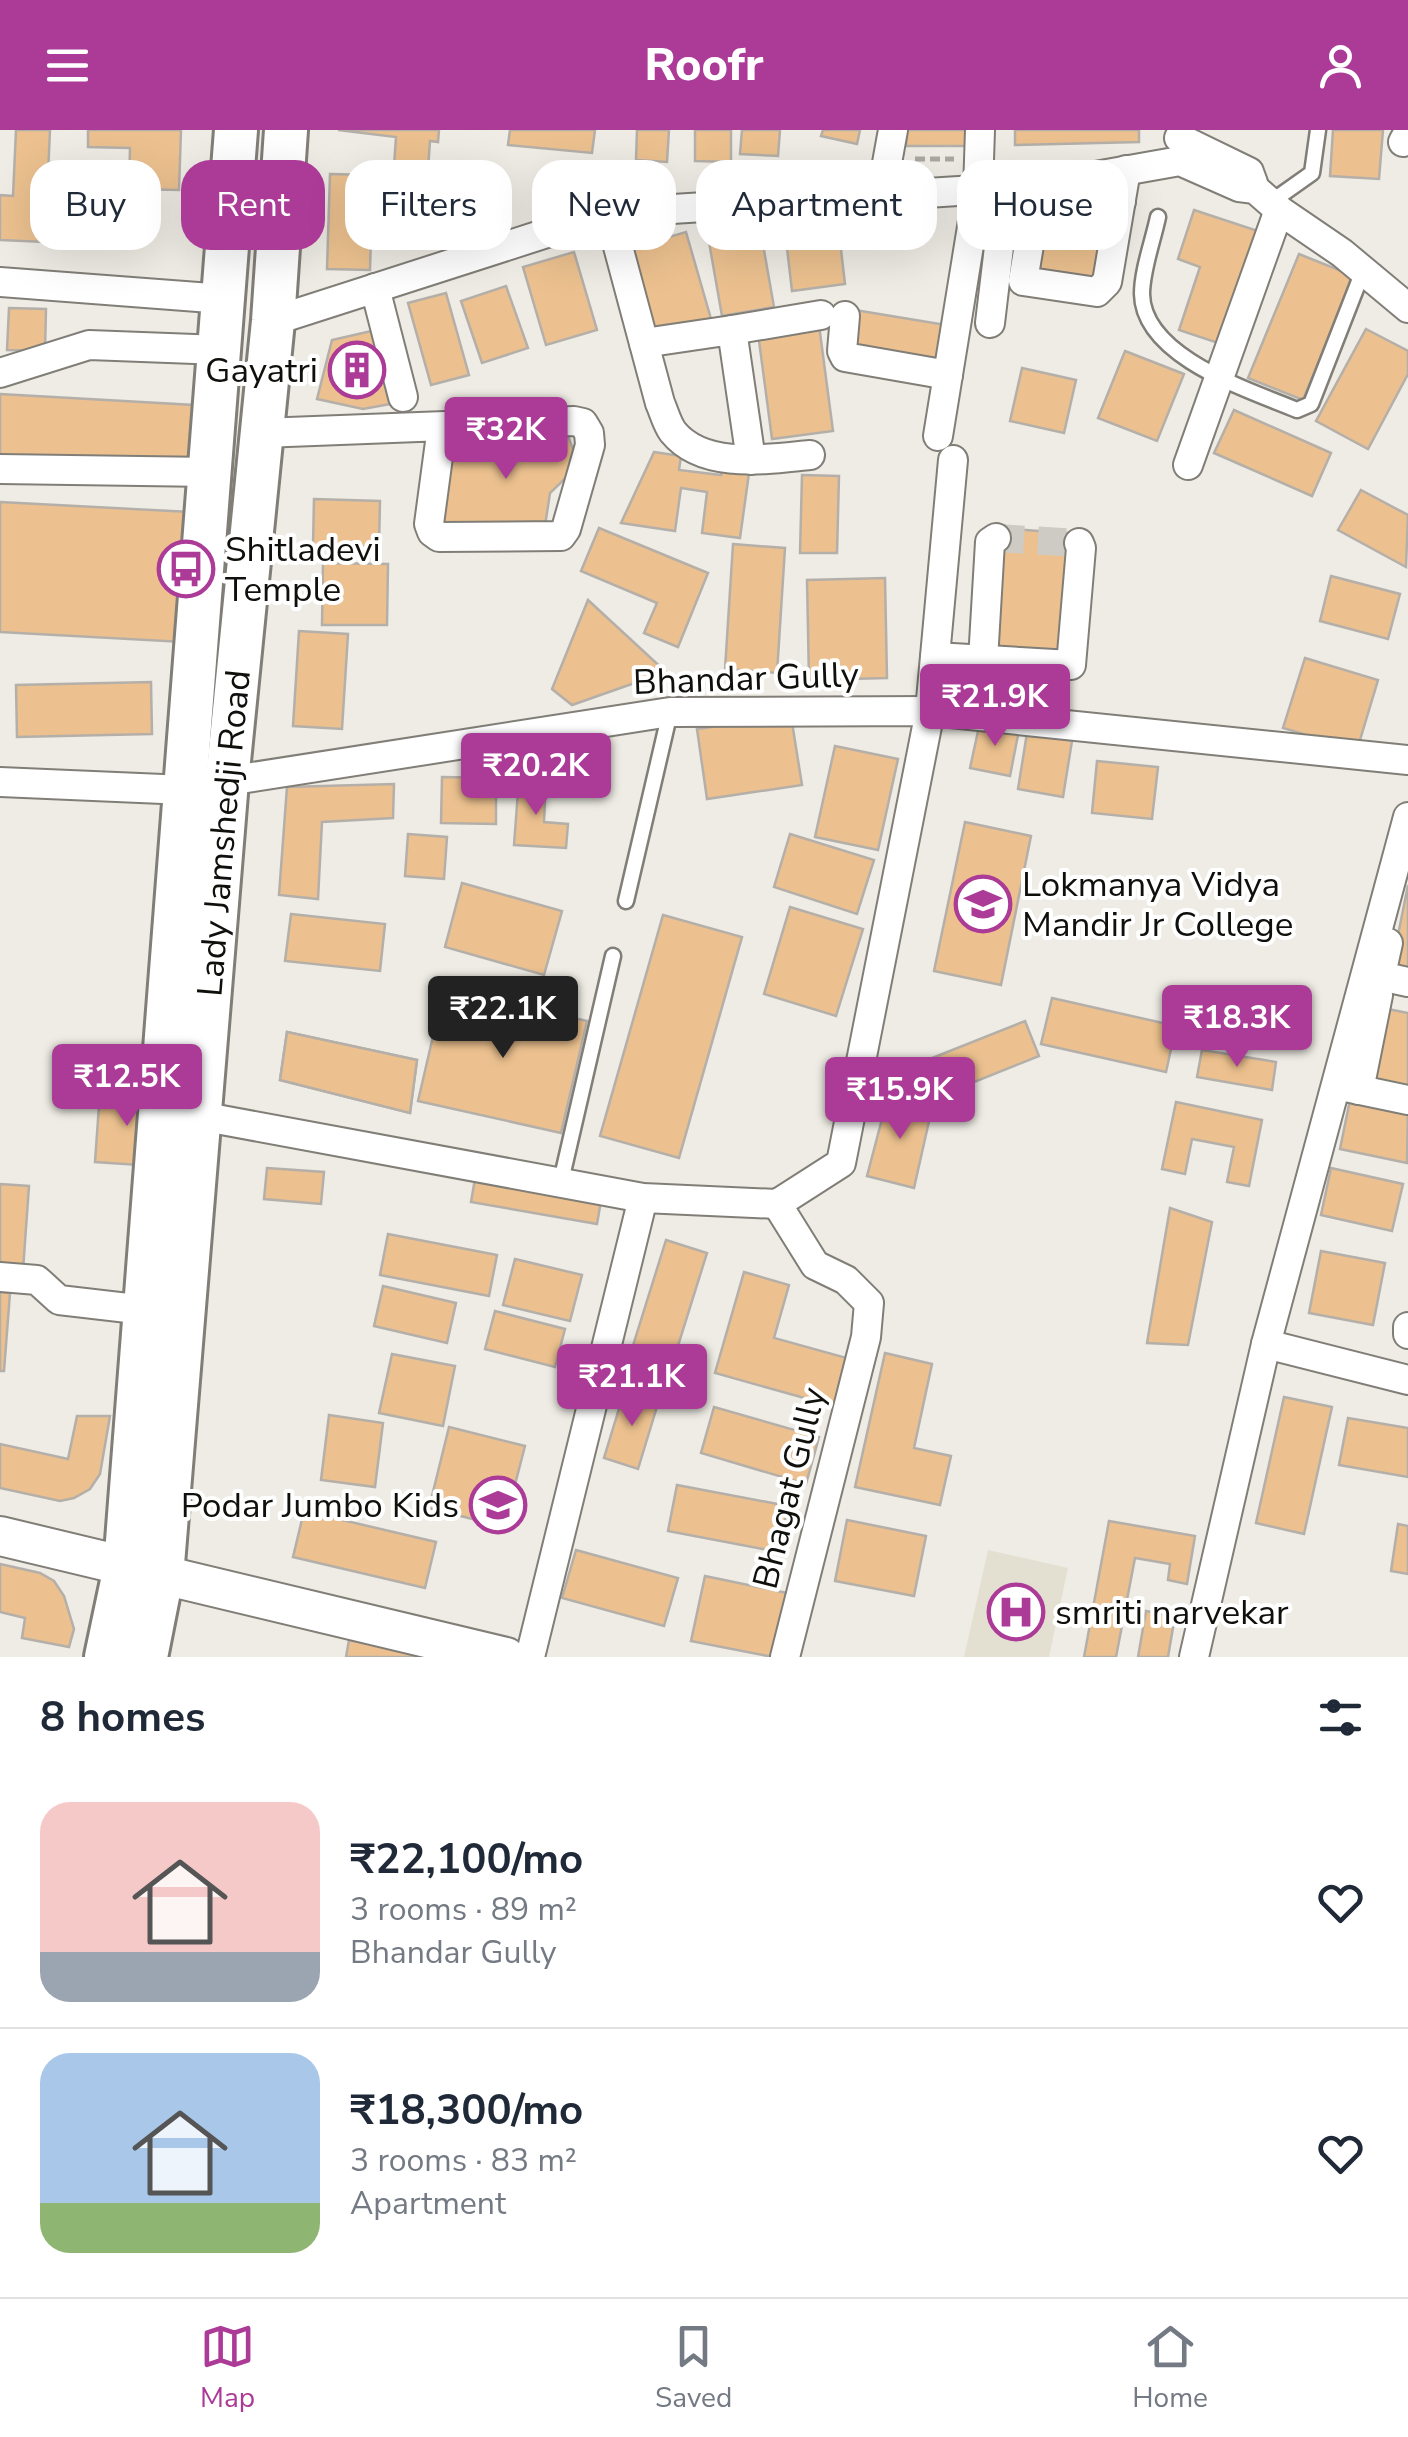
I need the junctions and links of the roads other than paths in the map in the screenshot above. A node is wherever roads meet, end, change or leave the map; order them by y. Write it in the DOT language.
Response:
graph roads {
  1 [pos="236,130"];
  2 [pos="286,130"];
  3 [pos="893,130"];
  4 [pos="980,130"];
  5 [pos="1318,130"];
  6 [pos="1191,146"];
  7 [pos="887,160"];
  8 [pos="979,160"];
  9 [pos="1128,169"];
  10 [pos="1268,200"];
  11 [pos="1158,217"];
  12 [pos="532,238"];
  13 [pos="619,250"];
  14 [pos="982,250"];
  15 [pos="993,250"];
  16 [pos="1029,250"];
  17 [pos="1113,250"];
  18 [pos="1364,271"];
  19 [pos="0,282"];
  20 [pos="374,288"];
  21 [pos="224,298"];
  22 [pos="1408,308"];
  23 [pos="273,320"];
  24 [pos="990,323"];
  25 [pos="732,330"];
  26 [pos="644,343"];
  27 [pos="220,350"];
  28 [pos="0,373"];
  29 [pos="948,376"];
  30 [pos="1221,377"];
  31 [pos="403,396"];
  32 [pos="442,427"];
  33 [pos="262,433"];
  34 [pos="810,455"];
  35 [pos="751,460"];
  36 [pos="1188,465"];
  37 [pos="0,469"];
  38 [pos="211,472"];
  39 [pos="996,538"];
  40 [pos="1079,542"];
  41 [pos="935,656"];
  42 [pos="983,660"];
  43 [pos="930,711"];
  44 [pos="670,712"];
  45 [pos="1408,760"];
  46 [pos="0,782"];
  47 [pos="206,786"];
  48 [pos="1408,818"];
  49 [pos="1408,856"];
  50 [pos="626,901"];
  51 [pos="613,956"];
  52 [pos="1408,982"];
  53 [pos="1370,993"];
  54 [pos="1408,1002"];
  55 [pos="1347,1087"];
  56 [pos="1408,1100"];
  57 [pos="200,1116"];
  58 [pos="561,1181"];
  59 [pos="643,1198"];
  60 [pos="777,1204"];
  61 [pos="0,1277"];
  62 [pos="145,1310"];
  63 [pos="1266,1344"];
  64 [pos="1408,1380"];
  65 [pos="0,1536"];
  66 [pos="144,1571"];
  67 [pos="106,1657"];
  68 [pos="146,1657"];
  69 [pos="506,1657"];
  70 [pos="530,1657"];
  71 [pos="785,1657"];
  72 [pos="1194,1657"];
  1 -- 21 [label="main road, Lady Jamshedji Road"];
  2 -- 23 [label="main road, Lady Jamshedji Road"];
  3 -- 7 [label="street"];
  4 -- 8 [label="street"];
  5 -- 10 [label="lane"];
  6 -- 9 [label="street"];
  6 -- 10 [label="street"];
  10 -- 18 [label="street"];
  10 -- 30 [label="street"];
  11 -- 30 [label="lane"];
  12 -- 20 [label="street"];
  13 -- 26 [label="street"];
  14 -- 29 [label="street"];
  15 -- 24 [label="street"];
  16 -- 17 [label="street"];
  18 -- 22 [label="street"];
  18 -- 30 [label="lane"];
  19 -- 21 [label="street"];
  20 -- 23 [label="street"];
  20 -- 31 [label="street"];
  21 -- 27 [label="main road, Lady Jamshedji Road"];
  23 -- 33 [label="main road, Lady Jamshedji Road"];
  25 -- 26 [label="street"];
  25 -- 29 [label="street"];
  25 -- 35 [label="street"];
  26 -- 35 [label="street"];
  27 -- 28 [label="street"];
  27 -- 38 [label="main road, Lady Jamshedji Road"];
  29 -- 41 [label="street"];
  30 -- 36 [label="street"];
  32 -- 32 [label="street"];
  32 -- 33 [label="street"];
  33 -- 47 [label="main road, Lady Jamshedji Road"];
  34 -- 35 [label="street"];
  37 -- 38 [label="street"];
  38 -- 47 [label="main road, Lady Jamshedji Road"];
  39 -- 42 [label="street"];
  40 -- 42 [label="street"];
  41 -- 42 [label="street"];
  41 -- 43 [label="street"];
  43 -- 44 [label="street, Bhandar Gully"];
  43 -- 45 [label="street, Bhandar Gully"];
  43 -- 60 [label="street"];
  44 -- 47 [label="street, Bhandar Gully"];
  44 -- 50 [label="lane"];
  46 -- 47 [label="street, Bhandar Gully"];
  47 -- 57 [label="main road, Lady Jamshedji Road"];
  47 -- 62 [label="main road, Lady Jamshedji Road"];
  48 -- 53 [label="street"];
  49 -- 52 [label="street"];
  51 -- 58 [label="lane"];
  53 -- 54 [label="street"];
  53 -- 55 [label="street"];
  55 -- 56 [label="street"];
  55 -- 63 [label="street"];
  57 -- 58 [label="street"];
  57 -- 66 [label="main road, Lady Jamshedji Road"];
  58 -- 59 [label="street"];
  59 -- 60 [label="street"];
  59 -- 70 [label="street"];
  60 -- 71 [label="street, Bhagat Gully"];
  61 -- 62 [label="street"];
  62 -- 66 [label="main road, Lady Jamshedji Road"];
  63 -- 64 [label="street"];
  63 -- 72 [label="street"];
  65 -- 66 [label="main road"];
  66 -- 67 [label="main road, Lady Jamshedji Road"];
  66 -- 68 [label="main road, Lady Jamshedji Road"];
  66 -- 69 [label="main road"];
}
